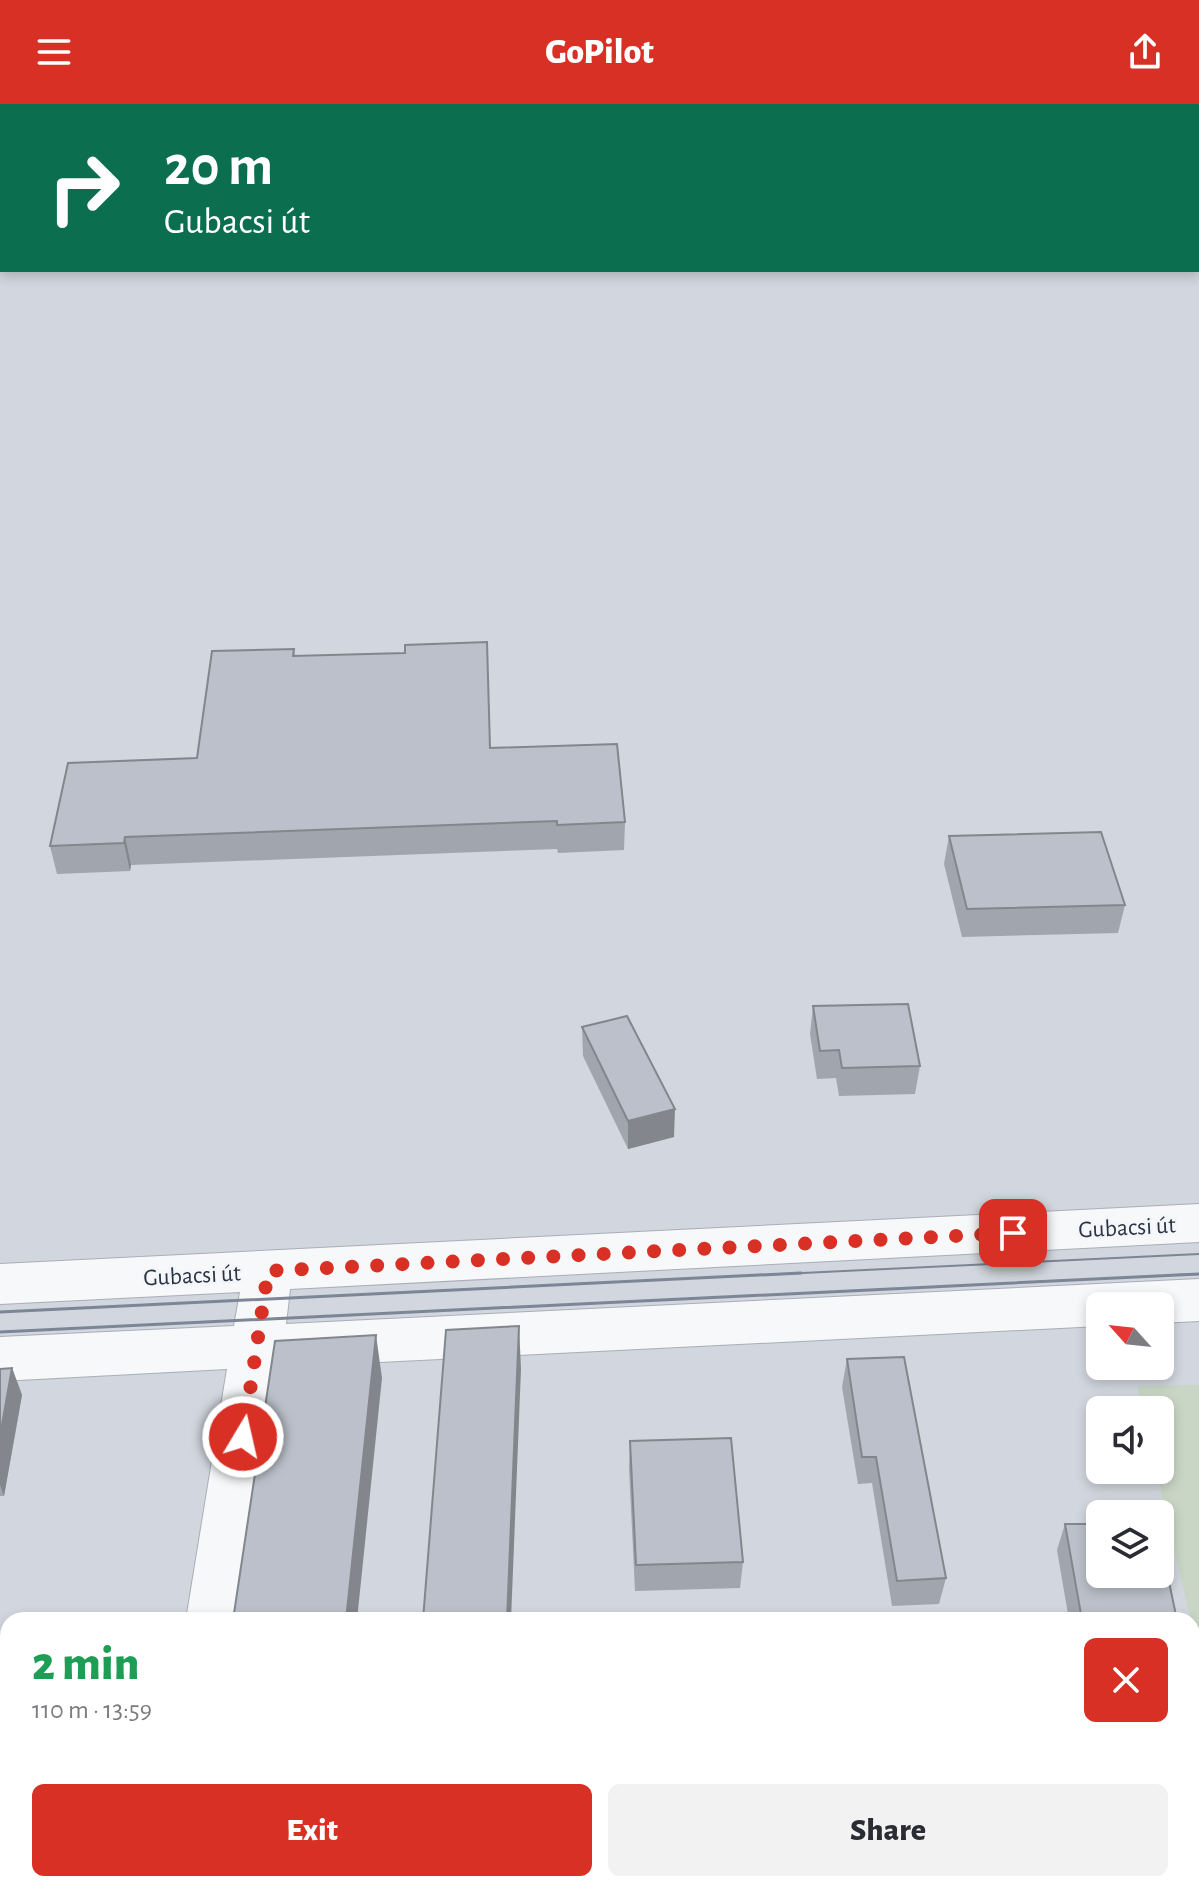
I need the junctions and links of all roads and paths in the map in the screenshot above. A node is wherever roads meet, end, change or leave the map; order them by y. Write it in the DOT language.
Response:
graph roads {
  1 [pos="1199,1223"];
  2 [pos="268,1271"];
  3 [pos="0,1284"];
  4 [pos="1199,1300"];
  5 [pos="257,1346"];
  6 [pos="0,1359"];
  7 [pos="216,1612"];
  1 -- 2 [label="street, Gubacsi út"];
  2 -- 3 [label="street, Gubacsi út"];
  2 -- 5 [label="street"];
  4 -- 5 [label="street"];
  5 -- 6 [label="street"];
  5 -- 7 [label="street"];
}
